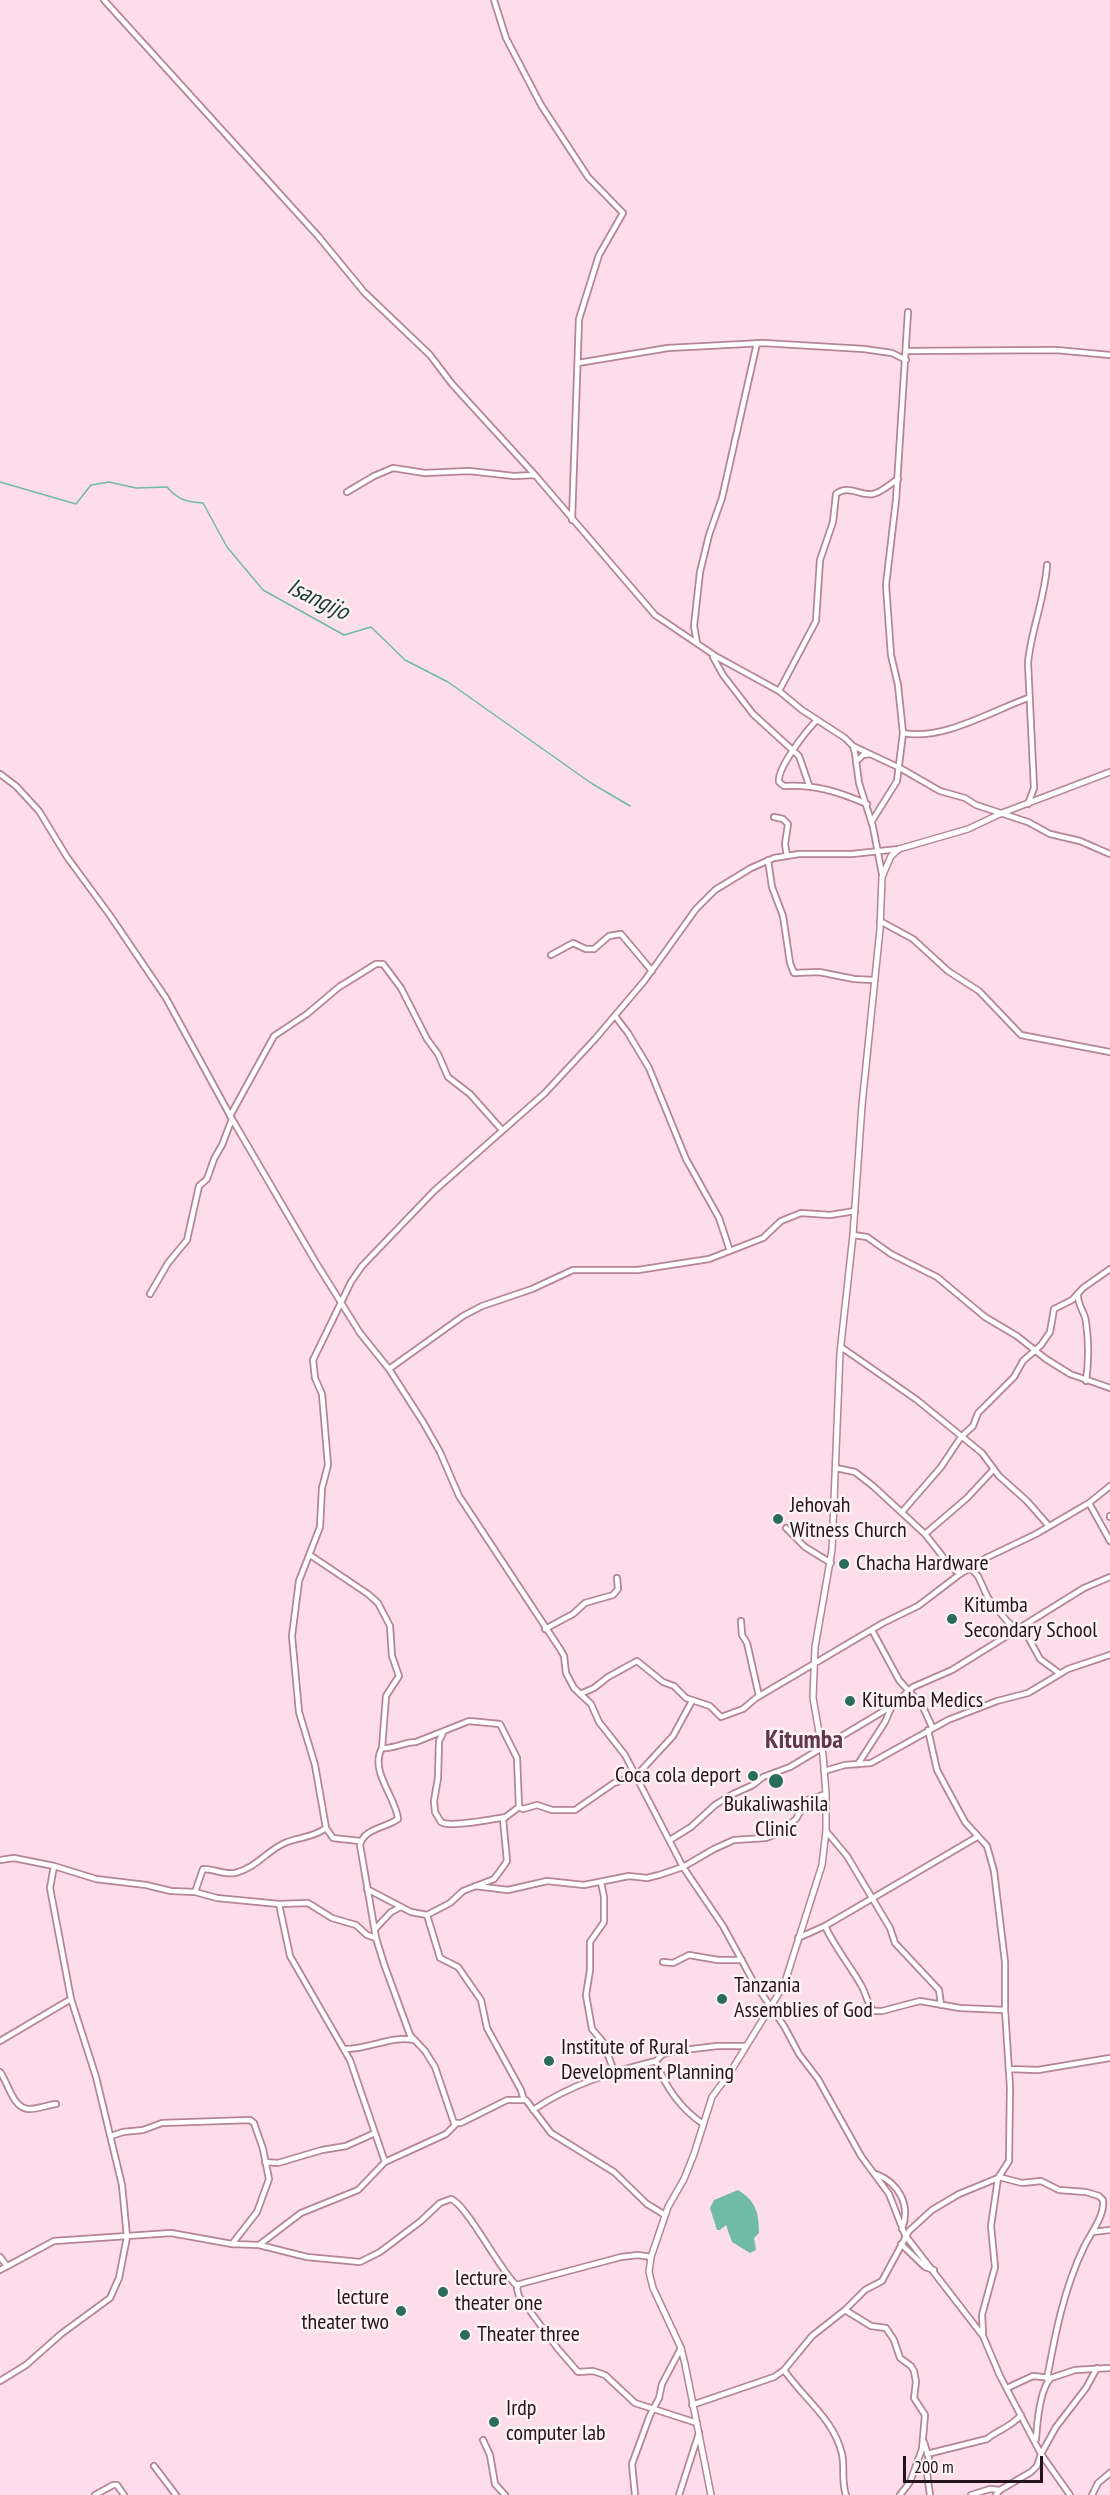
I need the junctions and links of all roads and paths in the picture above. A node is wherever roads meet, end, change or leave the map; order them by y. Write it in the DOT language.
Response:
graph roads {
  1 [pos="104,0"];
  2 [pos="494,0"];
  3 [pos="908,312"];
  4 [pos="757,344"];
  5 [pos="906,351"];
  6 [pos="1110,355"];
  7 [pos="906,360"];
  8 [pos="578,363"];
  9 [pos="536,475"];
  10 [pos="898,479"];
  11 [pos="347,492"];
  12 [pos="572,520"];
  13 [pos="1047,564"];
  14 [pos="697,643"];
  15 [pos="712,654"];
  16 [pos="779,691"];
  17 [pos="1028,698"];
  18 [pos="817,720"];
  19 [pos="903,733"];
  20 [pos="853,746"];
  21 [pos="795,750"];
  22 [pos="870,754"];
  23 [pos="856,762"];
  24 [pos="900,768"];
  25 [pos="1110,772"];
  26 [pos="0,774"];
  27 [pos="809,785"];
  28 [pos="867,804"];
  29 [pos="1028,804"];
  30 [pos="1002,813"];
  31 [pos="774,817"];
  32 [pos="872,821"];
  33 [pos="900,849"];
  34 [pos="879,850"];
  35 [pos="1110,854"];
  36 [pos="787,856"];
  37 [pos="768,860"];
  38 [pos="882,877"];
  39 [pos="880,921"];
  40 [pos="551,955"];
  41 [pos="652,971"];
  42 [pos="874,980"];
  43 [pos="615,1016"];
  44 [pos="1110,1052"];
  45 [pos="231,1118"];
  46 [pos="502,1130"];
  47 [pos="855,1211"];
  48 [pos="853,1235"];
  49 [pos="730,1251"];
  50 [pos="1110,1269"];
  51 [pos="150,1294"];
  52 [pos="1078,1294"];
  53 [pos="340,1303"];
  54 [pos="841,1347"];
  55 [pos="1036,1351"];
  56 [pos="388,1369"];
  57 [pos="1086,1381"];
  58 [pos="1110,1388"];
  59 [pos="962,1437"];
  60 [pos="836,1468"];
  61 [pos="994,1469"];
  62 [pos="1110,1486"];
  63 [pos="1089,1503"];
  64 [pos="902,1512"];
  65 [pos="1048,1525"];
  66 [pos="786,1528"];
  67 [pos="925,1534"];
  68 [pos="1110,1541"];
  69 [pos="310,1555"];
  70 [pos="831,1563"];
  71 [pos="970,1568"];
  72 [pos="960,1574"];
  73 [pos="1110,1577"];
  74 [pos="617,1578"];
  75 [pos="741,1621"];
  76 [pos="545,1629"];
  77 [pos="1018,1629"];
  78 [pos="871,1633"];
  79 [pos="1110,1655"];
  80 [pos="814,1665"];
  81 [pos="1059,1673"];
  82 [pos="908,1691"];
  83 [pos="580,1694"];
  84 [pos="759,1696"];
  85 [pos="692,1701"];
  86 [pos="892,1706"];
  87 [pos="930,1728"];
  88 [pos="443,1733"];
  89 [pos="822,1747"];
  90 [pos="382,1748"];
  91 [pos="858,1764"];
  92 [pos="824,1771"];
  93 [pos="636,1776"];
  94 [pos="826,1794"];
  95 [pos="519,1807"];
  96 [pos="506,1816"];
  97 [pos="326,1828"];
  98 [pos="826,1831"];
  99 [pos="977,1837"];
  100 [pos="670,1840"];
  101 [pos="360,1841"];
  102 [pos="0,1860"];
  103 [pos="54,1866"];
  104 [pos="683,1867"];
  105 [pos="601,1882"];
  106 [pos="475,1886"];
  107 [pos="367,1889"];
  108 [pos="195,1892"];
  109 [pos="873,1899"];
  110 [pos="279,1904"];
  111 [pos="401,1907"];
  112 [pos="428,1915"];
  113 [pos="825,1926"];
  114 [pos="375,1929"];
  115 [pos="376,1938"];
  116 [pos="798,1938"];
  117 [pos="742,1960"];
  118 [pos="663,1962"];
  119 [pos="71,1999"];
  120 [pos="941,2005"];
  121 [pos="771,2007"];
  122 [pos="1005,2010"];
  123 [pos="414,2040"];
  124 [pos="0,2041"];
  125 [pos="745,2046"];
  126 [pos="344,2049"];
  127 [pos="1110,2058"];
  128 [pos="656,2061"];
  129 [pos="1010,2069"];
  130 [pos="614,2071"];
  131 [pos="0,2072"];
  132 [pos="524,2100"];
  133 [pos="56,2104"];
  134 [pos="533,2110"];
  135 [pos="456,2124"];
  136 [pos="703,2124"];
  137 [pos="375,2133"];
  138 [pos="111,2136"];
  139 [pos="266,2162"];
  140 [pos="385,2162"];
  141 [pos="876,2174"];
  142 [pos="999,2177"];
  143 [pos="665,2215"];
  144 [pos="902,2229"];
  145 [pos="1110,2230"];
  146 [pos="1093,2232"];
  147 [pos="905,2235"];
  148 [pos="127,2237"];
  149 [pos="232,2244"];
  150 [pos="901,2244"];
  151 [pos="259,2245"];
  152 [pos="0,2257"];
  153 [pos="651,2257"];
  154 [pos="7,2266"];
  155 [pos="0,2270"];
  156 [pos="934,2270"];
  157 [pos="518,2286"];
  158 [pos="845,2310"];
  159 [pos="983,2336"];
  160 [pos="681,2348"];
  161 [pos="1097,2368"];
  162 [pos="1110,2368"];
  163 [pos="784,2370"];
  164 [pos="1049,2379"];
  165 [pos="0,2381"];
  166 [pos="1007,2388"];
  167 [pos="692,2405"];
  168 [pos="653,2410"];
  169 [pos="1021,2415"];
  170 [pos="697,2423"];
  171 [pos="699,2433"];
  172 [pos="483,2440"];
  173 [pos="924,2442"];
  174 [pos="1036,2442"];
  175 [pos="927,2454"];
  176 [pos="1041,2454"];
  177 [pos="154,2466"];
  178 [pos="1110,2473"];
  179 [pos="998,2493"];
  180 [pos="94,2495"];
  181 [pos="124,2495"];
  182 [pos="176,2495"];
  183 [pos="505,2495"];
  184 [pos="635,2495"];
  185 [pos="679,2495"];
  186 [pos="711,2495"];
  187 [pos="846,2495"];
  188 [pos="900,2495"];
  189 [pos="930,2495"];
  190 [pos="971,2495"];
  191 [pos="1070,2495"];
  192 [pos="1092,2495"];
  1 -- 9 [label="street"];
  2 -- 8 [label="street"];
  3 -- 5 [label="street"];
  4 -- 7 [label="street"];
  4 -- 8 [label="street"];
  4 -- 14 [label="street"];
  5 -- 6 [label="street"];
  5 -- 7 [label="street"];
  7 -- 10 [label="street"];
  8 -- 12 [label="street"];
  9 -- 11 [label="street"];
  9 -- 12 [label="street"];
  10 -- 16 [label="street"];
  10 -- 19 [label="street"];
  12 -- 14 [label="street"];
  13 -- 17 [label="street"];
  14 -- 15 [label="street"];
  15 -- 16 [label="street"];
  15 -- 21 [label="street"];
  16 -- 18 [label="street"];
  17 -- 19 [label="street"];
  17 -- 29 [label="street"];
  18 -- 20 [label="street"];
  18 -- 21 [label="street"];
  19 -- 24 [label="street"];
  20 -- 22 [label="street"];
  20 -- 23 [label="street"];
  21 -- 27 [label="street"];
  21 -- 27 [label="street"];
  22 -- 23 [label="street"];
  22 -- 24 [label="street"];
  23 -- 28 [label="street"];
  24 -- 30 [label="street"];
  24 -- 32 [label="street"];
  25 -- 29 [label="street"];
  26 -- 45 [label="street"];
  27 -- 28 [label="street"];
  28 -- 32 [label="street"];
  29 -- 30 [label="street"];
  30 -- 33 [label="street"];
  30 -- 35 [label="street"];
  31 -- 36 [label="street"];
  32 -- 34 [label="street"];
  33 -- 34 [label="street"];
  33 -- 38 [label="street"];
  34 -- 36 [label="street"];
  34 -- 38 [label="street"];
  36 -- 37 [label="street"];
  37 -- 41 [label="street"];
  37 -- 42 [label="street"];
  38 -- 39 [label="street"];
  39 -- 42 [label="street"];
  39 -- 44 [label="street"];
  40 -- 41 [label="street"];
  41 -- 43 [label="street"];
  42 -- 47 [label="street"];
  43 -- 46 [label="street"];
  43 -- 49 [label="street"];
  45 -- 46 [label="street"];
  45 -- 51 [label="street"];
  45 -- 53 [label="street"];
  46 -- 53 [label="street"];
  47 -- 48 [label="street"];
  47 -- 49 [label="street"];
  48 -- 54 [label="street"];
  48 -- 55 [label="street"];
  49 -- 56 [label="street"];
  50 -- 52 [label="street"];
  52 -- 55 [label="street"];
  52 -- 57 [label="street"];
  53 -- 56 [label="street"];
  53 -- 69 [label="street"];
  54 -- 59 [label="street"];
  54 -- 60 [label="street"];
  55 -- 57 [label="street"];
  55 -- 59 [label="street"];
  56 -- 76 [label="street"];
  57 -- 58 [label="street"];
  59 -- 61 [label="street"];
  59 -- 64 [label="street"];
  60 -- 64 [label="street"];
  60 -- 70 [label="street"];
  61 -- 65 [label="street"];
  61 -- 67 [label="street"];
  62 -- 63 [label="street"];
  63 -- 65 [label="street"];
  63 -- 68 [label="street"];
  64 -- 67 [label="street"];
  65 -- 71 [label="street"];
  66 -- 70 [label="street"];
  67 -- 72 [label="street"];
  69 -- 90 [label="street"];
  69 -- 97 [label="street"];
  70 -- 80 [label="street"];
  71 -- 72 [label="street"];
  71 -- 77 [label="street"];
  72 -- 78 [label="street"];
  73 -- 77 [label="street"];
  74 -- 76 [label="street"];
  75 -- 84 [label="street"];
  76 -- 83 [label="street"];
  77 -- 81 [label="street"];
  77 -- 82 [label="street"];
  78 -- 80 [label="street"];
  78 -- 82 [label="street"];
  79 -- 81 [label="street"];
  80 -- 84 [label="street"];
  80 -- 89 [label="street"];
  81 -- 87 [label="street"];
  82 -- 86 [label="street"];
  82 -- 87 [label="street"];
  83 -- 85 [label="street"];
  83 -- 93 [label="street"];
  84 -- 85 [label="street"];
  85 -- 93 [label="street"];
  86 -- 89 [label="street"];
  86 -- 91 [label="street"];
  87 -- 91 [label="street"];
  87 -- 99 [label="street"];
  88 -- 90 [label="street"];
  88 -- 95 [label="street"];
  88 -- 96 [label="street"];
  89 -- 92 [label="street"];
  89 -- 100 [label="street"];
  90 -- 101 [label="street"];
  91 -- 92 [label="street"];
  92 -- 94 [label="street"];
  93 -- 95 [label="street"];
  93 -- 100 [label="street"];
  94 -- 98 [label="street"];
  94 -- 104 [label="street"];
  95 -- 96 [label="street"];
  96 -- 106 [label="street"];
  97 -- 101 [label="street"];
  97 -- 108 [label="street"];
  98 -- 109 [label="street"];
  98 -- 116 [label="street"];
  99 -- 109 [label="street"];
  99 -- 122 [label="street"];
  100 -- 104 [label="street"];
  101 -- 107 [label="street"];
  102 -- 103 [label="street"];
  103 -- 108 [label="street"];
  103 -- 119 [label="street"];
  104 -- 105 [label="street"];
  104 -- 117 [label="street"];
  105 -- 106 [label="street"];
  105 -- 130 [label="street"];
  106 -- 112 [label="street"];
  107 -- 111 [label="street"];
  107 -- 114 [label="street"];
  108 -- 110 [label="street"];
  109 -- 113 [label="street"];
  109 -- 120 [label="street"];
  110 -- 115 [label="street"];
  110 -- 126 [label="street"];
  111 -- 112 [label="street"];
  111 -- 114 [label="street"];
  112 -- 132 [label="street"];
  113 -- 116 [label="street"];
  113 -- 120 [label="street"];
  114 -- 115 [label="street"];
  115 -- 123 [label="street"];
  116 -- 121 [label="street"];
  117 -- 118 [label="street"];
  117 -- 121 [label="street"];
  119 -- 124 [label="street"];
  119 -- 138 [label="street"];
  120 -- 122 [label="street"];
  121 -- 125 [label="street"];
  121 -- 141 [label="street"];
  122 -- 129 [label="street"];
  123 -- 126 [label="street"];
  123 -- 135 [label="street"];
  125 -- 128 [label="street"];
  125 -- 136 [label="street"];
  126 -- 137 [label="street"];
  127 -- 129 [label="street"];
  128 -- 130 [label="street"];
  128 -- 136 [label="street"];
  129 -- 142 [label="street"];
  130 -- 134 [label="street"];
  131 -- 133 [label="street"];
  132 -- 134 [label="street"];
  132 -- 135 [label="street"];
  134 -- 143 [label="street"];
  135 -- 140 [label="street"];
  136 -- 143 [label="street"];
  137 -- 139 [label="street"];
  137 -- 140 [label="street"];
  138 -- 139 [label="street"];
  138 -- 148 [label="street"];
  139 -- 149 [label="street"];
  140 -- 151 [label="street"];
  141 -- 144 [label="street"];
  141 -- 144 [label="street"];
  142 -- 146 [label="street"];
  142 -- 147 [label="street"];
  142 -- 159 [label="street"];
  143 -- 153 [label="street"];
  144 -- 147 [label="street"];
  145 -- 146 [label="street"];
  146 -- 164 [label="street"];
  147 -- 150 [label="street"];
  147 -- 156 [label="street"];
  148 -- 149 [label="street"];
  148 -- 154 [label="street"];
  148 -- 165 [label="street"];
  149 -- 151 [label="street"];
  150 -- 156 [label="street"];
  150 -- 158 [label="street"];
  151 -- 157 [label="street"];
  152 -- 154 [label="street"];
  153 -- 157 [label="street"];
  153 -- 160 [label="street"];
  154 -- 155 [label="street"];
  156 -- 159 [label="street"];
  157 -- 168 [label="street"];
  158 -- 163 [label="street"];
  158 -- 173 [label="street"];
  159 -- 166 [label="street"];
  160 -- 167 [label="street"];
  160 -- 168 [label="street"];
  161 -- 162 [label="street"];
  161 -- 164 [label="street"];
  161 -- 176 [label="street"];
  163 -- 167 [label="street"];
  163 -- 187 [label="street"];
  164 -- 166 [label="street"];
  164 -- 174 [label="street"];
  166 -- 169 [label="street"];
  167 -- 170 [label="street"];
  168 -- 170 [label="street"];
  168 -- 184 [label="street"];
  169 -- 174 [label="street"];
  169 -- 175 [label="street"];
  170 -- 171 [label="street"];
  171 -- 185 [label="street"];
  171 -- 186 [label="street"];
  172 -- 183 [label="street"];
  173 -- 175 [label="street"];
  173 -- 188 [label="street"];
  174 -- 176 [label="street"];
  175 -- 189 [label="street"];
  176 -- 179 [label="street"];
  176 -- 191 [label="street"];
  177 -- 182 [label="street"];
  178 -- 192 [label="street"];
  179 -- 190 [label="street"];
  180 -- 181 [label="street"];
}
